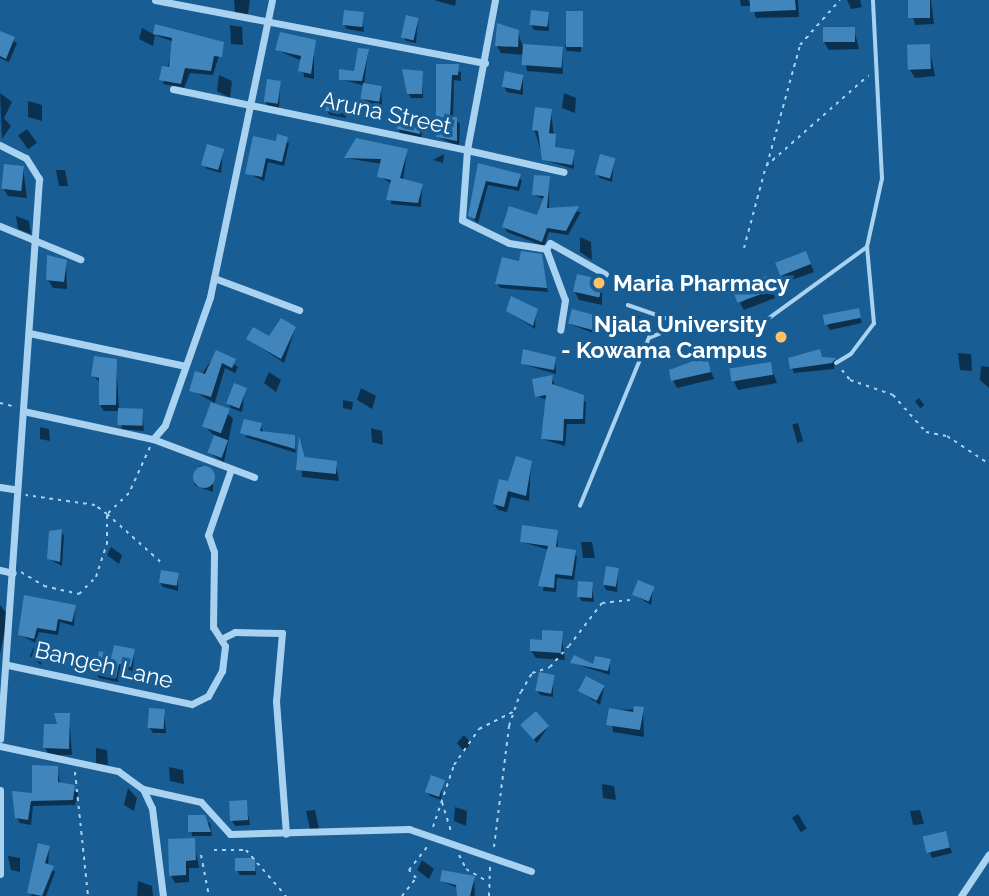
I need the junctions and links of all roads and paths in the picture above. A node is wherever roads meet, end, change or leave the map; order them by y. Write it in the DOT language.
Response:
graph roads {
  1 [pos="155,0"];
  2 [pos="272,0"];
  3 [pos="495,0"];
  4 [pos="840,0"];
  5 [pos="873,0"];
  6 [pos="268,21"];
  7 [pos="485,63"];
  8 [pos="878,67"];
  9 [pos="173,89"];
  10 [pos="252,105"];
  11 [pos="0,145"];
  12 [pos="467,150"];
  13 [pos="766,166"];
  14 [pos="565,172"];
  15 [pos="0,226"];
  16 [pos="36,240"];
  17 [pos="548,246"];
  18 [pos="867,247"];
  19 [pos="744,248"];
  20 [pos="80,259"];
  21 [pos="605,274"];
  22 [pos="215,278"];
  23 [pos="628,305"];
  24 [pos="299,310"];
  25 [pos="683,324"];
  26 [pos="560,330"];
  27 [pos="29,333"];
  28 [pos="836,362"];
  29 [pos="185,366"];
  30 [pos="0,402"];
  31 [pos="23,411"];
  32 [pos="153,439"];
  33 [pos="989,464"];
  34 [pos="231,469"];
  35 [pos="254,477"];
  36 [pos="0,487"];
  37 [pos="13,489"];
  38 [pos="580,506"];
  39 [pos="107,514"];
  40 [pos="13,563"];
  41 [pos="163,564"];
  42 [pos="0,570"];
  43 [pos="13,573"];
  44 [pos="629,600"];
  45 [pos="223,638"];
  46 [pos="8,665"];
  47 [pos="518,710"];
  48 [pos="0,739"];
  49 [pos="0,746"];
  50 [pos="71,759"];
  51 [pos="143,789"];
  52 [pos="0,790"];
  53 [pos="286,834"];
  54 [pos="431,835"];
  55 [pos="214,850"];
  56 [pos="201,855"];
  57 [pos="989,855"];
  58 [pos="493,857"];
  59 [pos="531,871"];
  60 [pos="0,874"];
  61 [pos="88,895"];
  62 [pos="163,896"];
  63 [pos="209,896"];
  64 [pos="286,896"];
  65 [pos="402,896"];
  66 [pos="489,896"];
  67 [pos="961,896"];
  1 -- 6 [label="street"];
  2 -- 6 [label="street"];
  3 -- 7 [label="street"];
  4 -- 13 [label="path"];
  5 -- 8 [label="lane"];
  6 -- 7 [label="street"];
  6 -- 10 [label="street"];
  7 -- 12 [label="street"];
  8 -- 13 [label="path"];
  8 -- 18 [label="lane"];
  9 -- 10 [label="street, Aruna Street"];
  10 -- 12 [label="street, Aruna Street"];
  10 -- 22 [label="street"];
  11 -- 16 [label="street"];
  12 -- 14 [label="street"];
  12 -- 17 [label="street, Aruna Street"];
  13 -- 19 [label="path"];
  15 -- 16 [label="street"];
  16 -- 20 [label="street"];
  16 -- 27 [label="street"];
  17 -- 21 [label="street"];
  17 -- 26 [label="street"];
  18 -- 25 [label="lane"];
  18 -- 28 [label="lane"];
  22 -- 24 [label="street"];
  22 -- 29 [label="street"];
  23 -- 25 [label="lane"];
  25 -- 38 [label="lane"];
  27 -- 29 [label="street"];
  27 -- 31 [label="street"];
  28 -- 33 [label="path"];
  29 -- 32 [label="street"];
  30 -- 31 [label="path"];
  31 -- 32 [label="street"];
  31 -- 37 [label="street"];
  32 -- 34 [label="street"];
  32 -- 39 [label="path"];
  34 -- 35 [label="street"];
  34 -- 45 [label="street"];
  36 -- 37 [label="street"];
  37 -- 39 [label="path"];
  37 -- 40 [label="street"];
  39 -- 40 [label="path"];
  39 -- 41 [label="path"];
  40 -- 43 [label="street"];
  42 -- 43 [label="street"];
  43 -- 46 [label="street"];
  44 -- 47 [label="path"];
  45 -- 46 [label="street, Bangeh Lane"];
  45 -- 53 [label="street"];
  46 -- 48 [label="street"];
  47 -- 54 [label="path"];
  47 -- 58 [label="path"];
  49 -- 50 [label="street"];
  50 -- 51 [label="street"];
  50 -- 61 [label="path"];
  51 -- 53 [label="street"];
  51 -- 62 [label="street"];
  52 -- 60 [label="street"];
  53 -- 54 [label="street"];
  54 -- 58 [label="street"];
  54 -- 65 [label="path"];
  55 -- 64 [label="path"];
  56 -- 63 [label="path"];
  57 -- 67 [label="street"];
  58 -- 59 [label="street"];
  58 -- 66 [label="path"];
}
